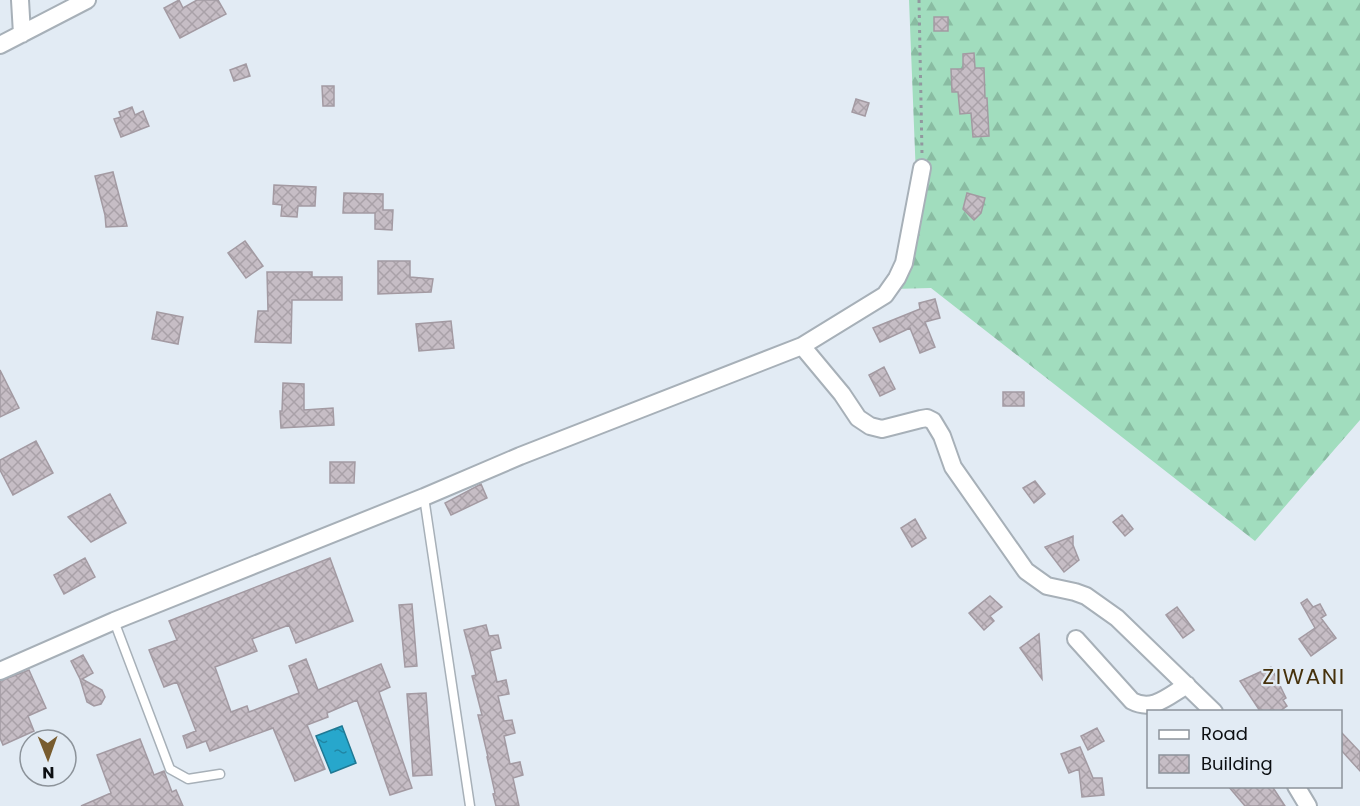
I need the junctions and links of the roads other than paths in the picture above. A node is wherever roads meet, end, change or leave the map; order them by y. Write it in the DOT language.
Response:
graph roads {
  1 [pos="20,0"];
  2 [pos="87,0"];
  3 [pos="22,34"];
  4 [pos="0,45"];
  5 [pos="922,168"];
  6 [pos="802,346"];
  7 [pos="424,497"];
  8 [pos="114,621"];
  9 [pos="1076,639"];
  10 [pos="0,670"];
  11 [pos="1187,685"];
  12 [pos="1213,710"];
  13 [pos="220,774"];
  14 [pos="1297,788"];
  15 [pos="470,806"];
  16 [pos="1308,806"];
  1 -- 3 [label="street"];
  2 -- 3 [label="street"];
  3 -- 4 [label="street"];
  5 -- 6 [label="street"];
  6 -- 7 [label="street"];
  6 -- 11 [label="street"];
  7 -- 8 [label="street"];
  7 -- 15 [label="lane"];
  8 -- 10 [label="street"];
  8 -- 13 [label="lane"];
  9 -- 11 [label="street"];
  11 -- 12 [label="street"];
  14 -- 16 [label="street"];
}
